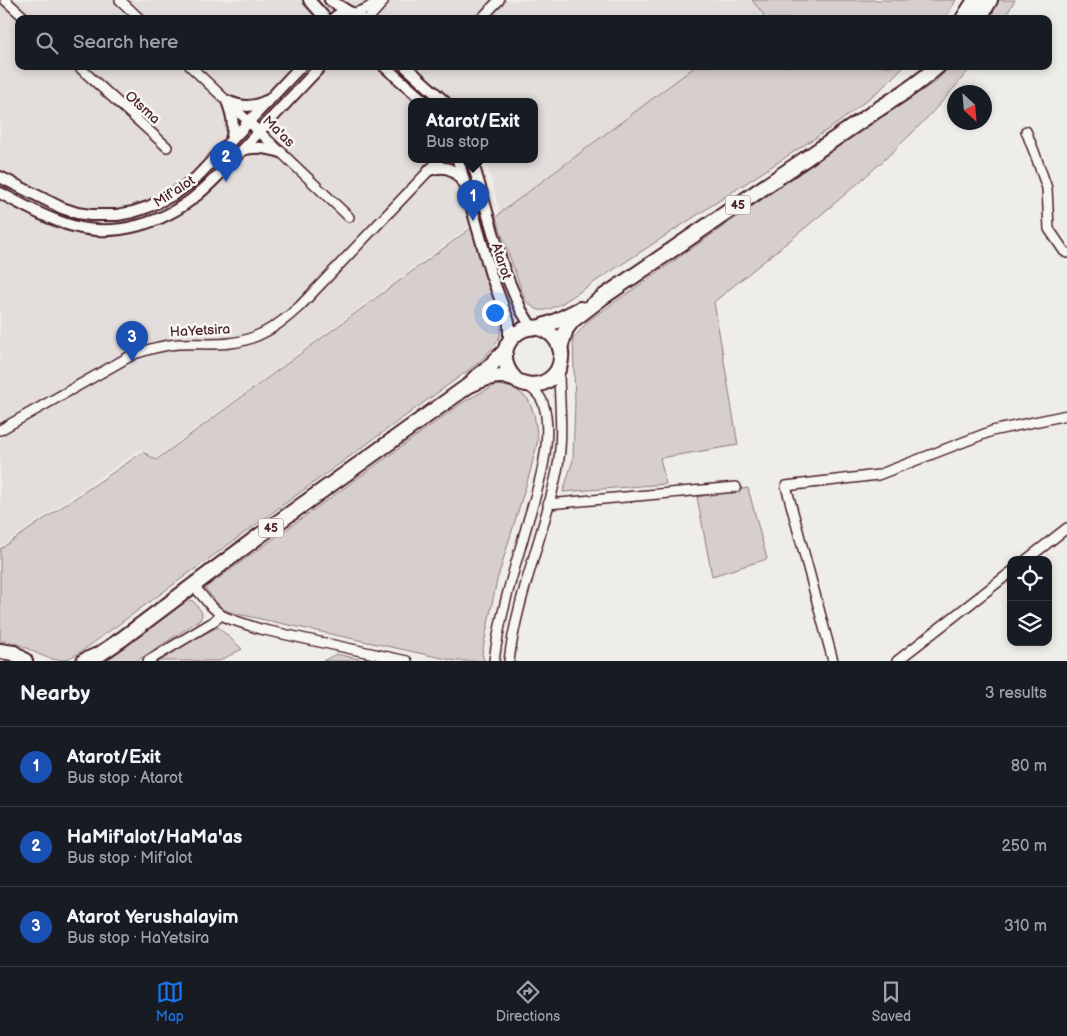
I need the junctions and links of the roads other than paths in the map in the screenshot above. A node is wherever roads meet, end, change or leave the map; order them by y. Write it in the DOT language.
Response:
graph roads {
  1 [pos="6,0"];
  2 [pos="120,0"];
  3 [pos="309,0"];
  4 [pos="330,0"];
  5 [pos="380,0"];
  6 [pos="384,0"];
  7 [pos="498,0"];
  8 [pos="975,0"];
  9 [pos="990,0"];
  10 [pos="22,15"];
  11 [pos="136,15"];
  12 [pos="322,15"];
  13 [pos="338,15"];
  14 [pos="355,15"];
  15 [pos="371,15"];
  16 [pos="485,15"];
  17 [pos="966,15"];
  18 [pos="981,15"];
  19 [pos="82,70"];
  20 [pos="194,70"];
  21 [pos="297,70"];
  22 [pos="317,70"];
  23 [pos="388,70"];
  24 [pos="409,70"];
  25 [pos="920,70"];
  26 [pos="933,70"];
  27 [pos="420,98"];
  28 [pos="440,98"];
  29 [pos="271,99"];
  30 [pos="227,100"];
  31 [pos="874,112"];
  32 [pos="249,122"];
  33 [pos="1026,131"];
  34 [pos="260,132"];
  35 [pos="231,141"];
  36 [pos="167,147"];
  37 [pos="242,150"];
  38 [pos="281,152"];
  39 [pos="436,163"];
  40 [pos="459,163"];
  41 [pos="473,163"];
  42 [pos="429,170"];
  43 [pos="0,177"];
  44 [pos="466,186"];
  45 [pos="0,193"];
  46 [pos="349,217"];
  47 [pos="1067,253"];
  48 [pos="602,297"];
  49 [pos="535,328"];
  50 [pos="507,346"];
  51 [pos="560,348"];
  52 [pos="560,367"];
  53 [pos="521,382"];
  54 [pos="456,394"];
  55 [pos="1067,415"];
  56 [pos="0,430"];
  57 [pos="736,488"];
  58 [pos="548,504"];
  59 [pos="1067,528"];
  60 [pos="1031,556"];
  61 [pos="1007,575"];
  62 [pos="193,585"];
  63 [pos="221,614"];
  64 [pos="0,651"];
  65 [pos="25,661"];
  66 [pos="84,661"];
  67 [pos="148,661"];
  68 [pos="407,661"];
  69 [pos="494,661"];
  70 [pos="509,661"];
  71 [pos="833,661"];
  72 [pos="897,661"];
  1 -- 10 [label="street"];
  2 -- 11 [label="street"];
  3 -- 12 [label="street"];
  4 -- 14 [label="street"];
  5 -- 14 [label="street"];
  6 -- 15 [label="street"];
  7 -- 16 [label="street"];
  8 -- 17 [label="highway"];
  9 -- 18 [label="highway"];
  13 -- 14 [label="street"];
  19 -- 36 [label="street, Otsma"];
  20 -- 30 [label="street, Ma'as"];
  21 -- 29 [label="street, Mif'alot"];
  22 -- 34 [label="street, Mif'alot"];
  23 -- 27 [label="street"];
  24 -- 28 [label="street"];
  25 -- 31 [label="highway, 45"];
  26 -- 31 [label="highway, 45"];
  29 -- 30 [label="street"];
  29 -- 32 [label="street, Mif'alot"];
  30 -- 32 [label="street, Ma'as"];
  30 -- 35 [label="street"];
  31 -- 48 [label="highway, 45"];
  32 -- 34 [label="street, Ma'as"];
  32 -- 35 [label="street, Mif'alot"];
  33 -- 47 [label="street"];
  34 -- 37 [label="street, Mif'alot"];
  34 -- 38 [label="street, Ma'as"];
  35 -- 43 [label="street, Mif'alot"];
  37 -- 38 [label="street"];
  37 -- 45 [label="street, Mif'alot"];
  38 -- 46 [label="street, Ma'as"];
  39 -- 42 [label="street, HaYetsira"];
  40 -- 44 [label="street, Atarot"];
  41 -- 49 [label="street, Atarot"];
  42 -- 44 [label="street"];
  42 -- 56 [label="street, HaYetsira"];
  44 -- 50 [label="street, Atarot"];
  48 -- 49 [label="highway, 45"];
  48 -- 51 [label="highway, 45"];
  49 -- 50 [label="highway, 45"];
  49 -- 51 [label="highway"];
  50 -- 53 [label="highway"];
  50 -- 54 [label="highway, 45"];
  51 -- 52 [label="highway, 45"];
  52 -- 53 [label="highway, 45"];
  52 -- 58 [label="street"];
  53 -- 54 [label="highway, 45"];
  53 -- 69 [label="street"];
  54 -- 62 [label="highway, 45"];
  55 -- 71 [label="street"];
  57 -- 58 [label="street"];
  58 -- 70 [label="street"];
  59 -- 60 [label="street"];
  61 -- 72 [label="street"];
  62 -- 63 [label="street"];
  62 -- 66 [label="highway, 45"];
  63 -- 67 [label="street"];
  63 -- 68 [label="street"];
  64 -- 65 [label="highway"];
}
